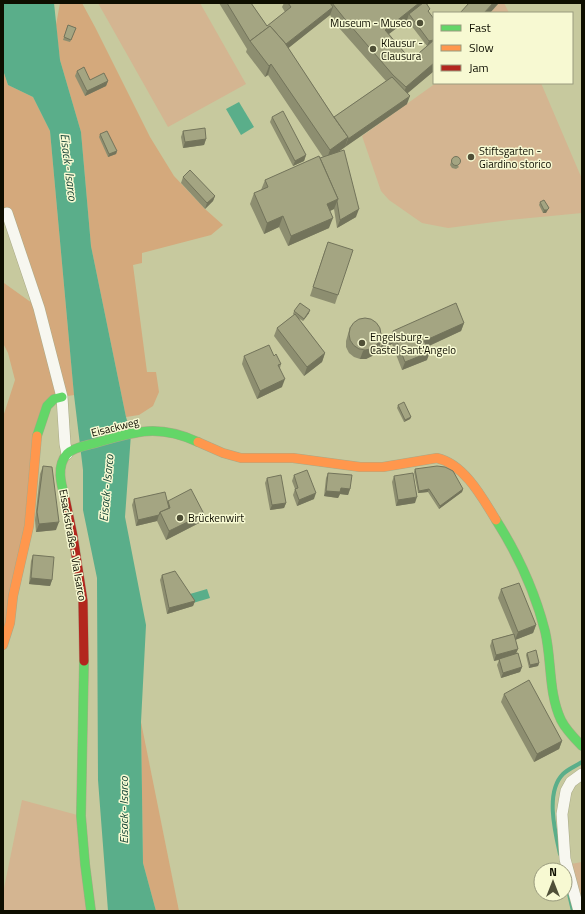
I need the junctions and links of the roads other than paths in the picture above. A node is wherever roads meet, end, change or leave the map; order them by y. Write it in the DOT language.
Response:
graph roads {
  1 [pos="7,213"];
  2 [pos="62,397"];
  3 [pos="71,452"];
  4 [pos="3,645"];
  5 [pos="582,746"];
  6 [pos="582,774"];
  7 [pos="91,911"];
  8 [pos="579,911"];
  1 -- 2 [label="street, Eisackstraße - Via Isarco"];
  2 -- 3 [label="street, Eisackstraße - Via Isarco"];
  2 -- 4 [label="street"];
  3 -- 5 [label="street, Eisackweg"];
  3 -- 7 [label="street, Eisackstraße - Via Isarco"];
  6 -- 8 [label="street"];
}
